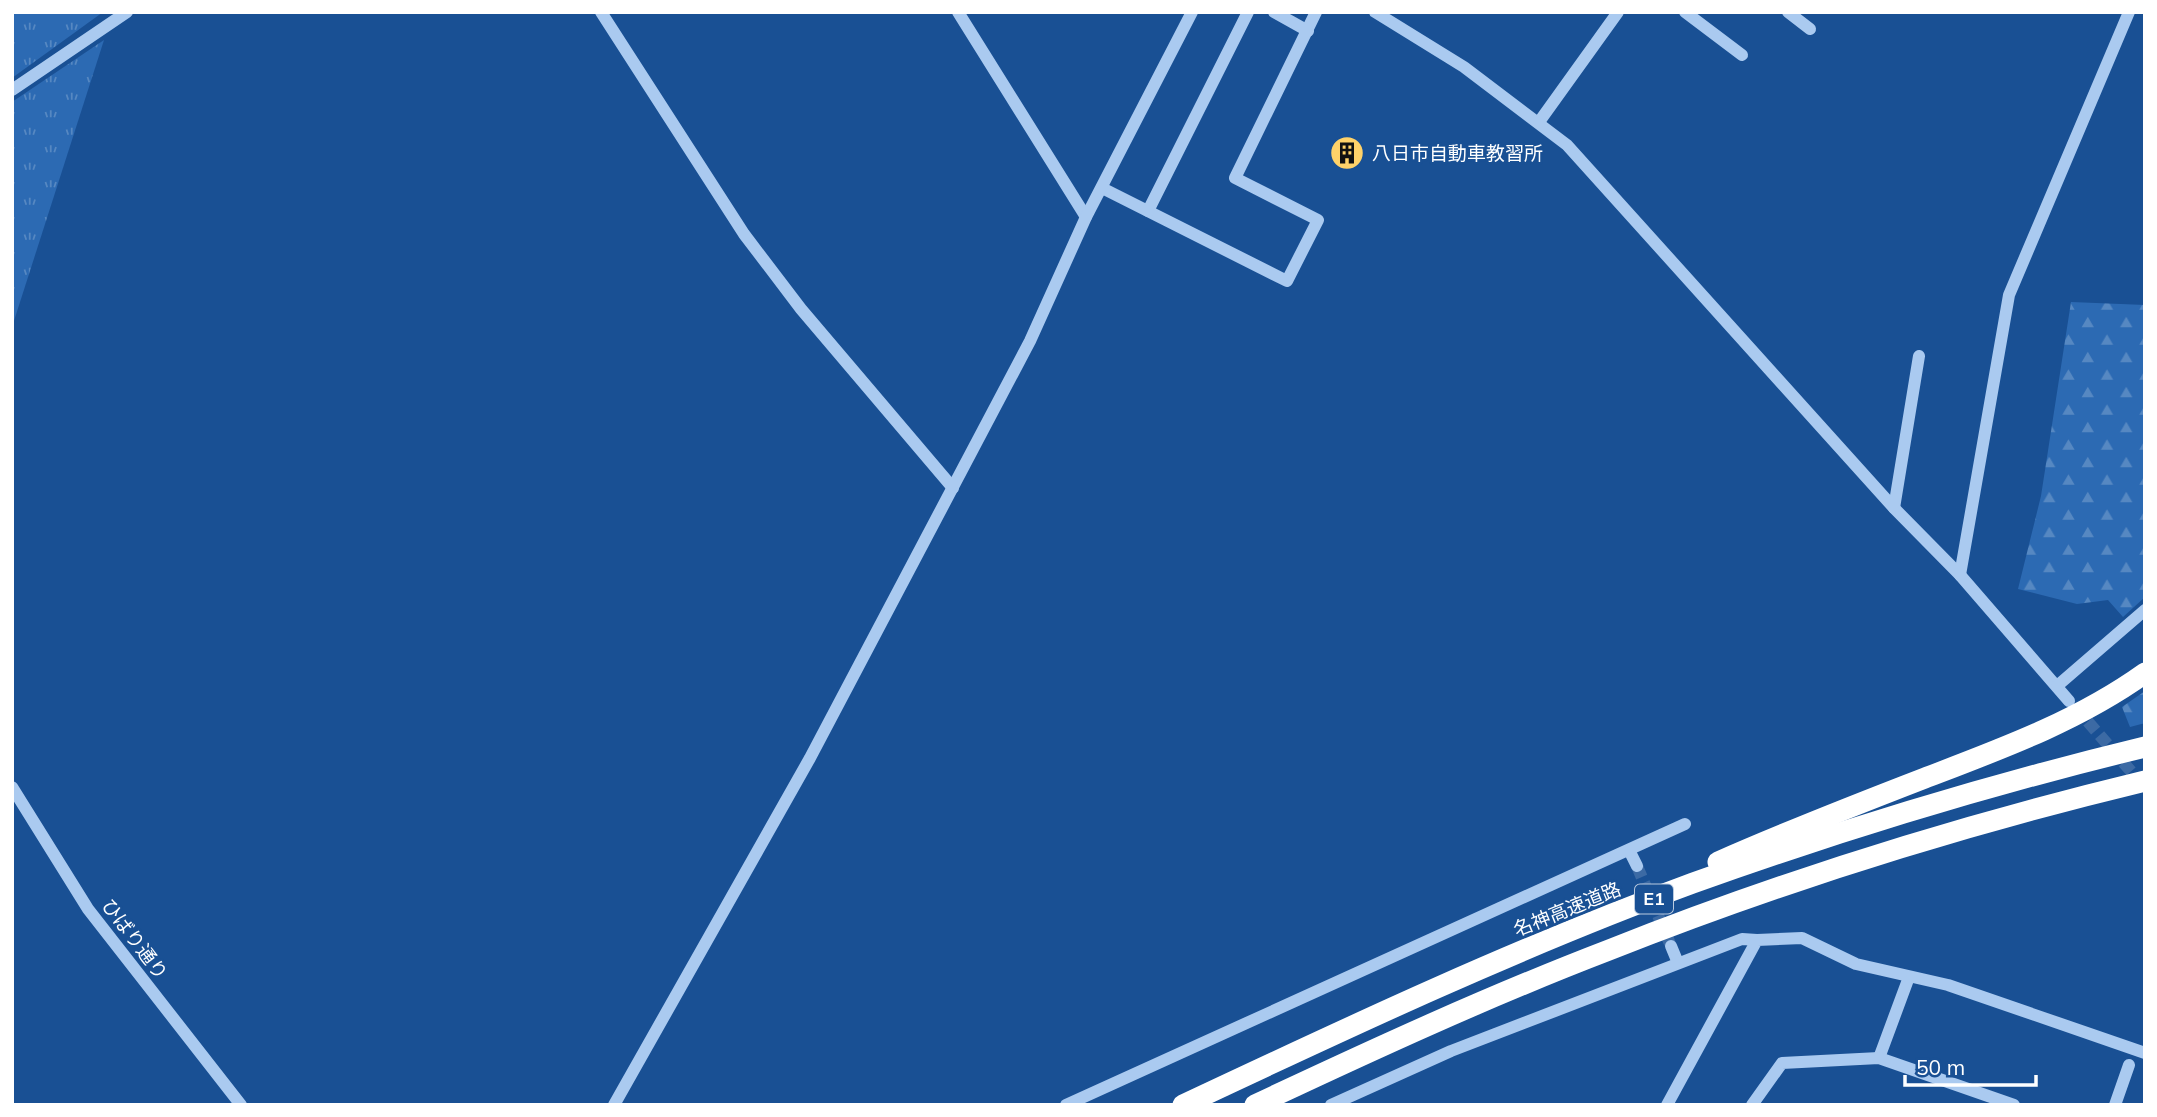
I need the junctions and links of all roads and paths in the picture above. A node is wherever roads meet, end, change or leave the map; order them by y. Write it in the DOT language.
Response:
graph roads {
  1 [pos="127,12"];
  2 [pos="601,12"];
  3 [pos="958,12"];
  4 [pos="1192,12"];
  5 [pos="1248,12"];
  6 [pos="1273,12"];
  7 [pos="1316,12"];
  8 [pos="1375,12"];
  9 [pos="1618,12"];
  10 [pos="1685,12"];
  11 [pos="1788,12"];
  12 [pos="2129,12"];
  13 [pos="1810,29"];
  14 [pos="1308,31"];
  15 [pos="1742,55"];
  16 [pos="12,90"];
  17 [pos="1539,122"];
  18 [pos="1102,188"];
  19 [pos="1148,211"];
  20 [pos="1086,217"];
  21 [pos="1919,356"];
  22 [pos="953,488"];
  23 [pos="1894,508"];
  24 [pos="1960,575"];
  25 [pos="2145,610"];
  26 [pos="2145,673"];
  27 [pos="2057,686"];
  28 [pos="2069,701"];
  29 [pos="2145,747"];
  30 [pos="2145,781"];
  31 [pos="12,787"];
  32 [pos="1685,824"];
  33 [pos="1629,849"];
  34 [pos="1637,866"];
  35 [pos="1757,940"];
  36 [pos="1671,946"];
  37 [pos="1678,963"];
  38 [pos="1909,976"];
  39 [pos="1415,997"];
  40 [pos="2145,1054"];
  41 [pos="1879,1058"];
  42 [pos="2129,1065"];
  43 [pos="241,1105"];
  44 [pos="614,1105"];
  45 [pos="1066,1105"];
  46 [pos="1183,1105"];
  47 [pos="1255,1105"];
  48 [pos="1331,1105"];
  49 [pos="1667,1105"];
  50 [pos="1752,1105"];
  51 [pos="2014,1105"];
  52 [pos="2115,1105"];
  1 -- 16 [label="street"];
  2 -- 22 [label="street"];
  3 -- 20 [label="street"];
  4 -- 18 [label="street"];
  5 -- 19 [label="street"];
  6 -- 14 [label="street"];
  7 -- 14 [label="street"];
  8 -- 17 [label="street"];
  9 -- 17 [label="street"];
  10 -- 15 [label="street"];
  11 -- 13 [label="street"];
  12 -- 24 [label="street"];
  14 -- 19 [label="street"];
  17 -- 23 [label="street"];
  18 -- 19 [label="street"];
  18 -- 20 [label="street"];
  20 -- 22 [label="street"];
  21 -- 23 [label="street"];
  22 -- 44 [label="street"];
  23 -- 24 [label="street"];
  24 -- 27 [label="street"];
  25 -- 27 [label="street"];
  26 -- 39 [label="highway"];
  27 -- 28 [label="street"];
  29 -- 39 [label="highway, 名神高速道路 / E1"];
  30 -- 47 [label="highway, E1"];
  31 -- 43 [label="street, ひばり通り"];
  32 -- 33 [label="street"];
  33 -- 34 [label="street"];
  33 -- 45 [label="street"];
  35 -- 37 [label="street"];
  35 -- 38 [label="street"];
  35 -- 49 [label="street"];
  36 -- 37 [label="street"];
  37 -- 48 [label="street"];
  38 -- 40 [label="street"];
  38 -- 41 [label="street"];
  39 -- 46 [label="highway, 名神高速道路 / E1"];
  41 -- 50 [label="street"];
  41 -- 51 [label="street"];
  42 -- 52 [label="street"];
}
